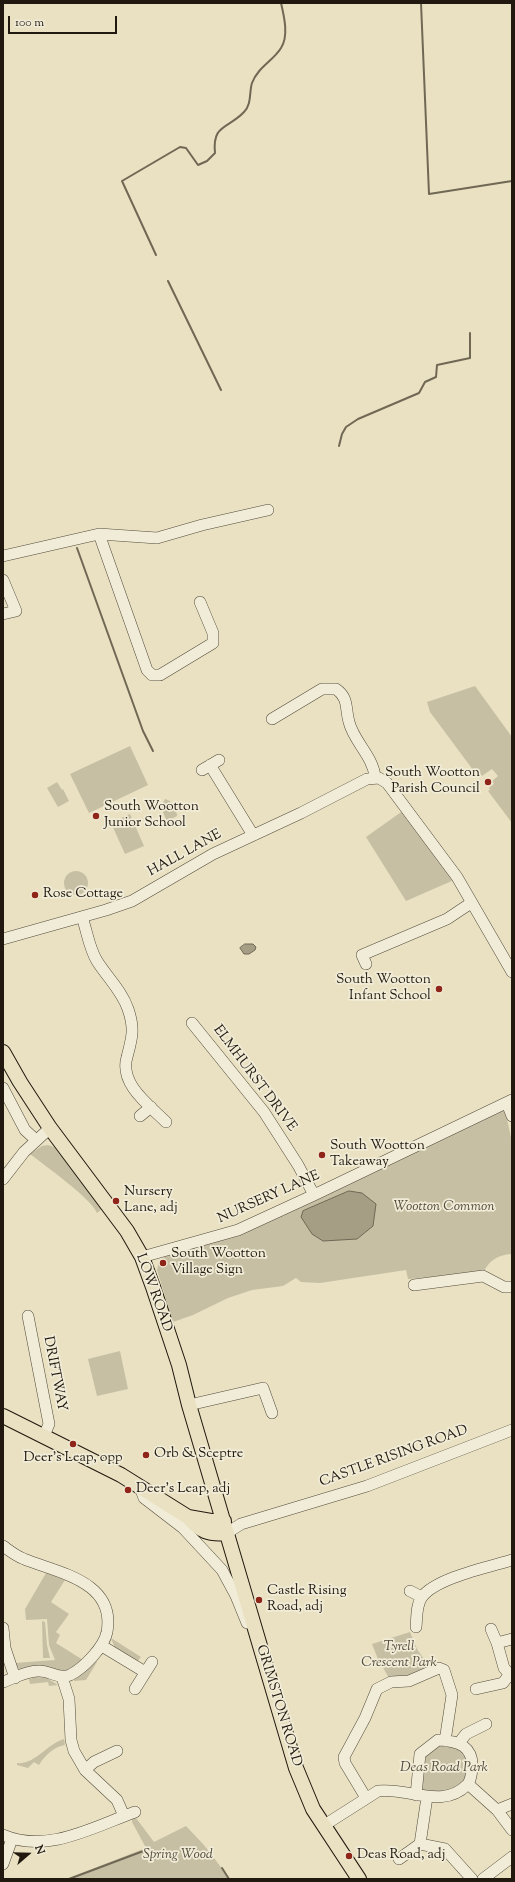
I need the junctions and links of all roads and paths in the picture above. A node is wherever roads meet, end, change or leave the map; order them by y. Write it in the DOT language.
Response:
graph roads {
  1 [pos="268,510"];
  2 [pos="99,534"];
  3 [pos="3,556"];
  4 [pos="3,580"];
  5 [pos="200,602"];
  6 [pos="3,614"];
  7 [pos="272,719"];
  8 [pos="210,765"];
  9 [pos="375,777"];
  10 [pos="253,836"];
  11 [pos="471,903"];
  12 [pos="82,917"];
  13 [pos="3,939"];
  14 [pos="362,955"];
  15 [pos="512,972"];
  16 [pos="192,1023"];
  17 [pos="3,1052"];
  18 [pos="6,1089"];
  19 [pos="509,1102"];
  20 [pos="150,1107"];
  21 [pos="140,1116"];
  22 [pos="512,1116"];
  23 [pos="166,1122"];
  24 [pos="50,1128"];
  25 [pos="36,1140"];
  26 [pos="3,1179"];
  27 [pos="314,1196"];
  28 [pos="142,1257"];
  29 [pos="414,1285"];
  30 [pos="512,1287"];
  31 [pos="28,1316"];
  32 [pos="189,1405"];
  33 [pos="272,1413"];
  34 [pos="3,1416"];
  35 [pos="512,1430"];
  36 [pos="44,1436"];
  37 [pos="140,1487"];
  38 [pos="225,1527"];
  39 [pos="3,1546"];
  40 [pos="512,1560"];
  41 [pos="410,1591"];
  42 [pos="422,1597"];
  43 [pos="6,1627"];
  44 [pos="416,1627"];
  45 [pos="255,1629"];
  46 [pos="491,1629"];
  47 [pos="512,1639"];
  48 [pos="497,1643"];
  49 [pos="102,1646"];
  50 [pos="152,1662"];
  51 [pos="145,1672"];
  52 [pos="508,1673"];
  53 [pos="62,1677"];
  54 [pos="16,1678"];
  55 [pos="3,1682"];
  56 [pos="135,1689"];
  57 [pos="476,1689"];
  58 [pos="486,1724"];
  59 [pos="445,1741"];
  60 [pos="459,1743"];
  61 [pos="117,1751"];
  62 [pos="85,1770"];
  63 [pos="468,1784"];
  64 [pos="421,1796"];
  65 [pos="366,1798"];
  66 [pos="512,1804"];
  67 [pos="497,1810"];
  68 [pos="135,1812"];
  69 [pos="124,1816"];
  70 [pos="323,1826"];
  71 [pos="512,1830"];
  72 [pos="7,1837"];
  73 [pos="420,1844"];
  74 [pos="512,1857"];
  75 [pos="399,1859"];
  76 [pos="3,1864"];
  77 [pos="359,1879"];
  78 [pos="472,1879"];
  79 [pos="483,1879"];
  1 -- 2 [label="street"];
  2 -- 3 [label="street"];
  2 -- 5 [label="street"];
  4 -- 6 [label="street"];
  7 -- 9 [label="street"];
  8 -- 10 [label="street"];
  9 -- 10 [label="street, HALL LANE"];
  9 -- 11 [label="street"];
  10 -- 12 [label="street, HALL LANE"];
  11 -- 14 [label="street"];
  11 -- 15 [label="street"];
  12 -- 13 [label="street, HALL LANE"];
  12 -- 20 [label="street"];
  16 -- 27 [label="street, ELMHURST DRIVE"];
  17 -- 24 [label="main road, LOW ROAD"];
  18 -- 25 [label="street"];
  19 -- 22 [label="street"];
  19 -- 27 [label="street, NURSERY LANE"];
  20 -- 21 [label="street"];
  20 -- 23 [label="street"];
  24 -- 25 [label="street"];
  24 -- 28 [label="main road, LOW ROAD"];
  25 -- 26 [label="street"];
  27 -- 28 [label="street, NURSERY LANE"];
  28 -- 32 [label="main road, LOW ROAD"];
  29 -- 30 [label="street"];
  31 -- 36 [label="street, DRIFTWAY"];
  32 -- 33 [label="street"];
  32 -- 38 [label="main road, LOW ROAD"];
  34 -- 36 [label="main road"];
  35 -- 38 [label="street, CASTLE RISING ROAD"];
  36 -- 37 [label="main road"];
  37 -- 38 [label="main road"];
  37 -- 45 [label="street"];
  38 -- 45 [label="main road, GRIMSTON ROAD"];
  39 -- 49 [label="street"];
  40 -- 42 [label="street"];
  41 -- 42 [label="street"];
  42 -- 44 [label="street"];
  43 -- 54 [label="street"];
  45 -- 70 [label="main road, GRIMSTON ROAD"];
  46 -- 48 [label="street"];
  47 -- 48 [label="street"];
  48 -- 52 [label="street"];
  49 -- 51 [label="street"];
  49 -- 53 [label="street"];
  50 -- 51 [label="street"];
  51 -- 56 [label="street"];
  52 -- 57 [label="street"];
  53 -- 54 [label="street"];
  53 -- 62 [label="street"];
  54 -- 55 [label="street"];
  58 -- 60 [label="street"];
  59 -- 60 [label="street"];
  59 -- 64 [label="street"];
  59 -- 65 [label="street"];
  60 -- 63 [label="street"];
  61 -- 62 [label="street"];
  62 -- 69 [label="street"];
  63 -- 64 [label="street"];
  63 -- 67 [label="street"];
  64 -- 65 [label="street"];
  64 -- 73 [label="street"];
  65 -- 70 [label="street"];
  66 -- 67 [label="street"];
  67 -- 71 [label="street"];
  68 -- 69 [label="street"];
  69 -- 72 [label="street"];
  70 -- 77 [label="main road, GRIMSTON ROAD"];
  72 -- 76 [label="street"];
  73 -- 75 [label="street"];
  73 -- 78 [label="street"];
  74 -- 79 [label="street"];
}
